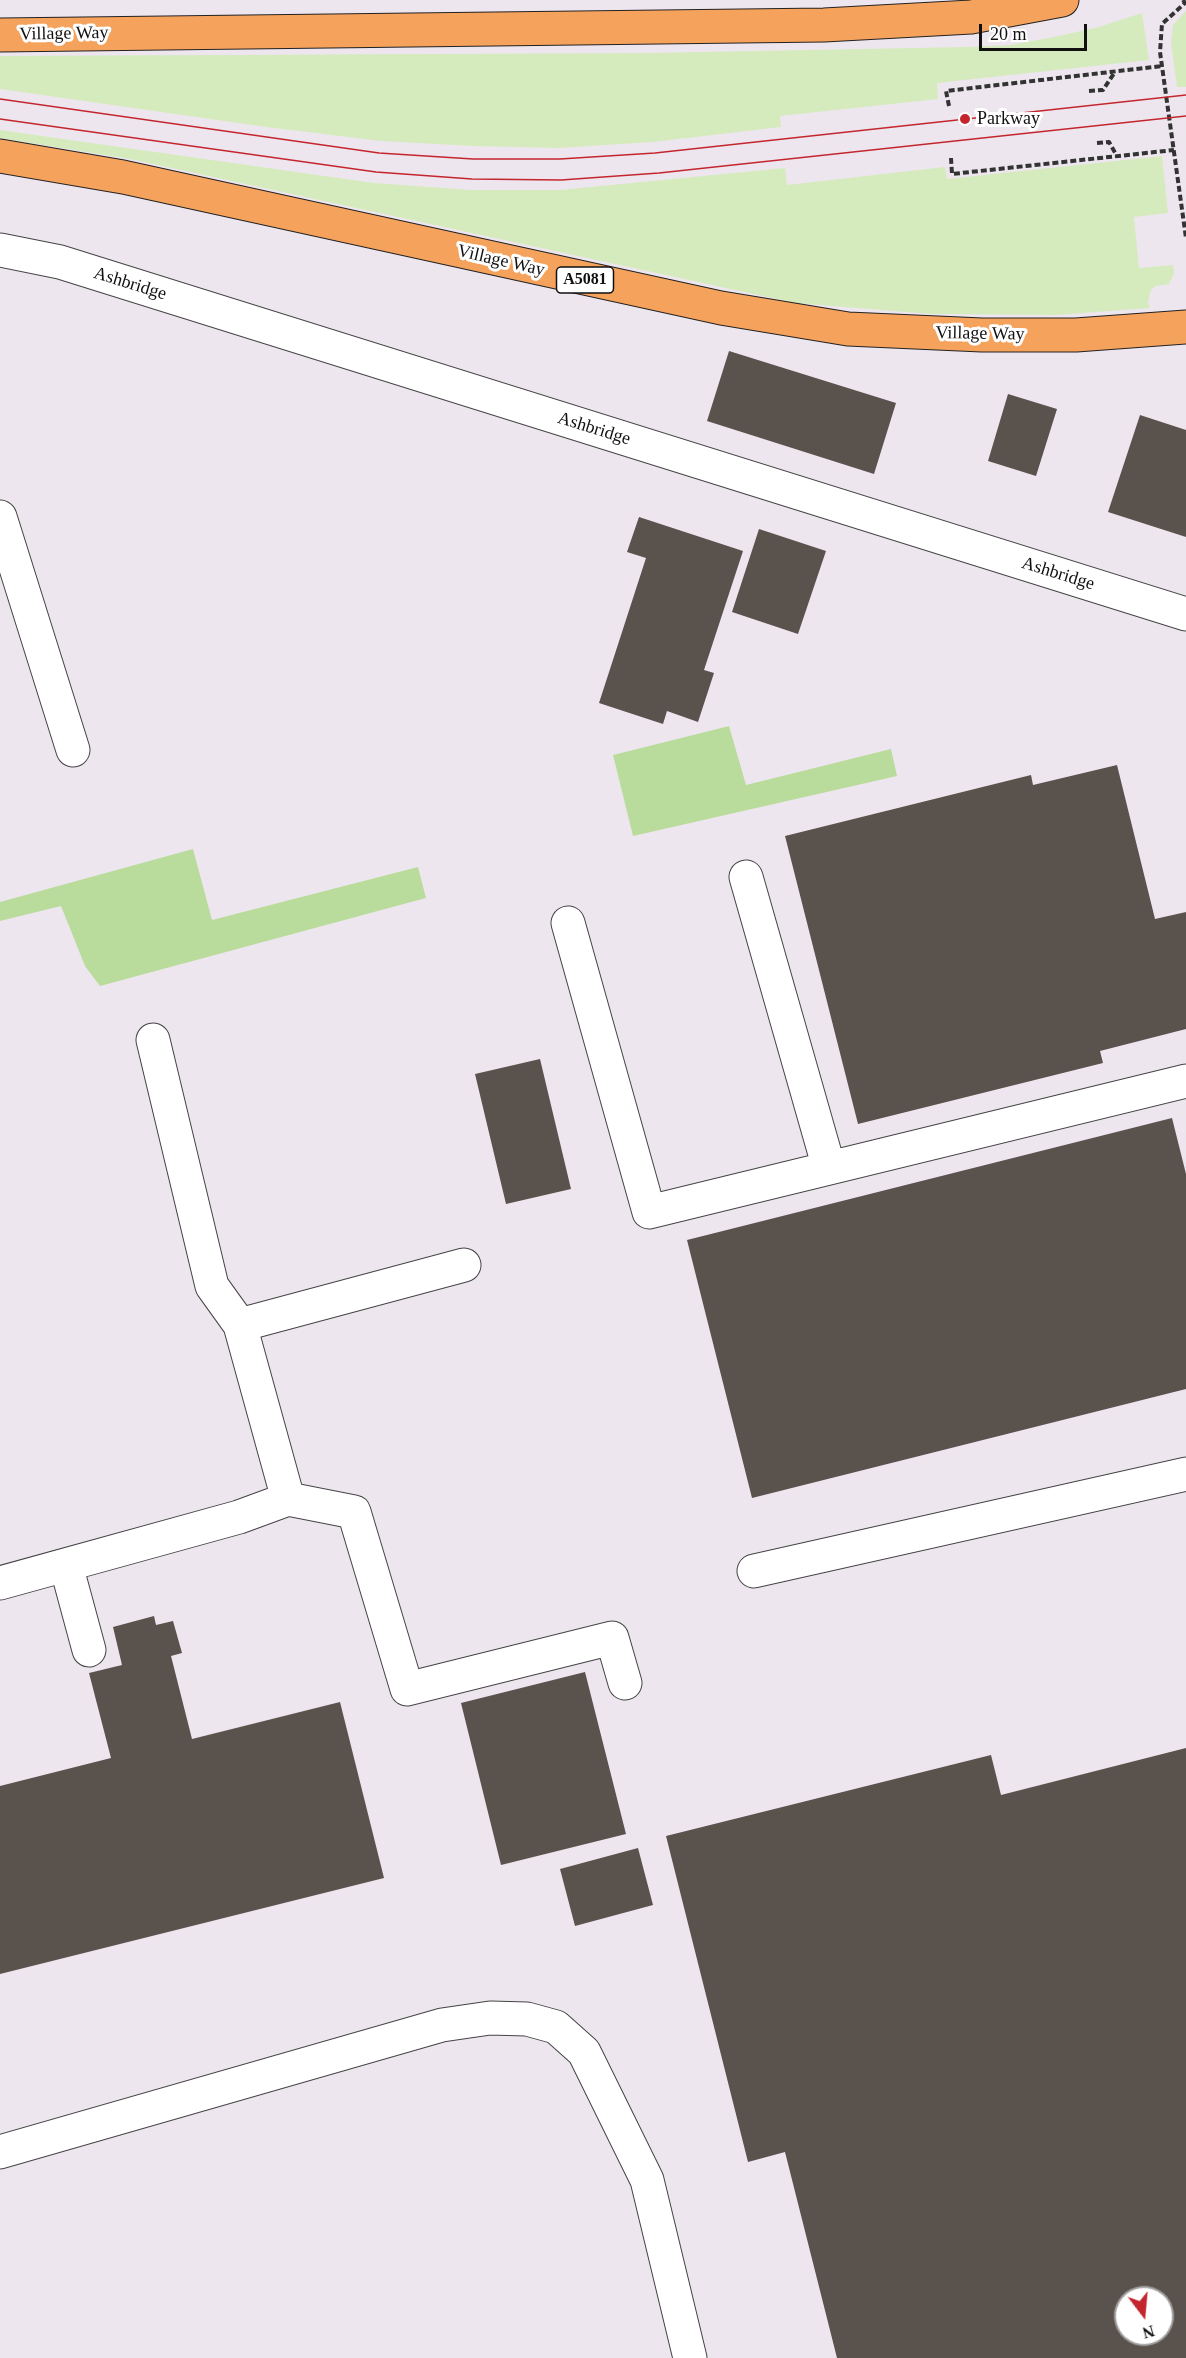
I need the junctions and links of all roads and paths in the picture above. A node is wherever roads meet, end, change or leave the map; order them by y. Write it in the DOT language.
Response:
graph roads {
  1 [pos="1062,0"];
  2 [pos="1183,0"];
  3 [pos="0,34"];
  4 [pos="1162,66"];
  5 [pos="1115,72"];
  6 [pos="1089,92"];
  7 [pos="949,106"];
  8 [pos="1097,143"];
  9 [pos="1174,150"];
  10 [pos="0,156"];
  11 [pos="1117,156"];
  12 [pos="951,158"];
  13 [pos="1186,238"];
  14 [pos="0,250"];
  15 [pos="1186,327"];
  16 [pos="0,517"];
  17 [pos="1186,614"];
  18 [pos="73,750"];
  19 [pos="746,877"];
  20 [pos="568,923"];
  21 [pos="153,1040"];
  22 [pos="1186,1081"];
  23 [pos="829,1168"];
  24 [pos="464,1265"];
  25 [pos="240,1325"];
  26 [pos="1186,1474"];
  27 [pos="288,1499"];
  28 [pos="66,1565"];
  29 [pos="754,1570"];
  30 [pos="0,1582"];
  31 [pos="89,1650"];
  32 [pos="625,1683"];
  33 [pos="0,2152"];
  34 [pos="690,2358"];
  1 -- 3 [label="highway, Village Way"];
  2 -- 4 [label="path"];
  4 -- 5 [label="path"];
  4 -- 9 [label="path"];
  5 -- 6 [label="path"];
  5 -- 7 [label="path"];
  8 -- 11 [label="path"];
  9 -- 11 [label="path"];
  9 -- 13 [label="path"];
  10 -- 15 [label="highway, Village Way / A5081"];
  11 -- 12 [label="path"];
  14 -- 17 [label="street, Ashbridge"];
  16 -- 18 [label="street"];
  19 -- 23 [label="street"];
  20 -- 23 [label="street"];
  21 -- 25 [label="street"];
  22 -- 23 [label="street"];
  24 -- 25 [label="street"];
  25 -- 27 [label="street"];
  26 -- 29 [label="street"];
  27 -- 28 [label="street"];
  27 -- 32 [label="street"];
  28 -- 30 [label="street"];
  28 -- 31 [label="street"];
  33 -- 34 [label="street"];
}
